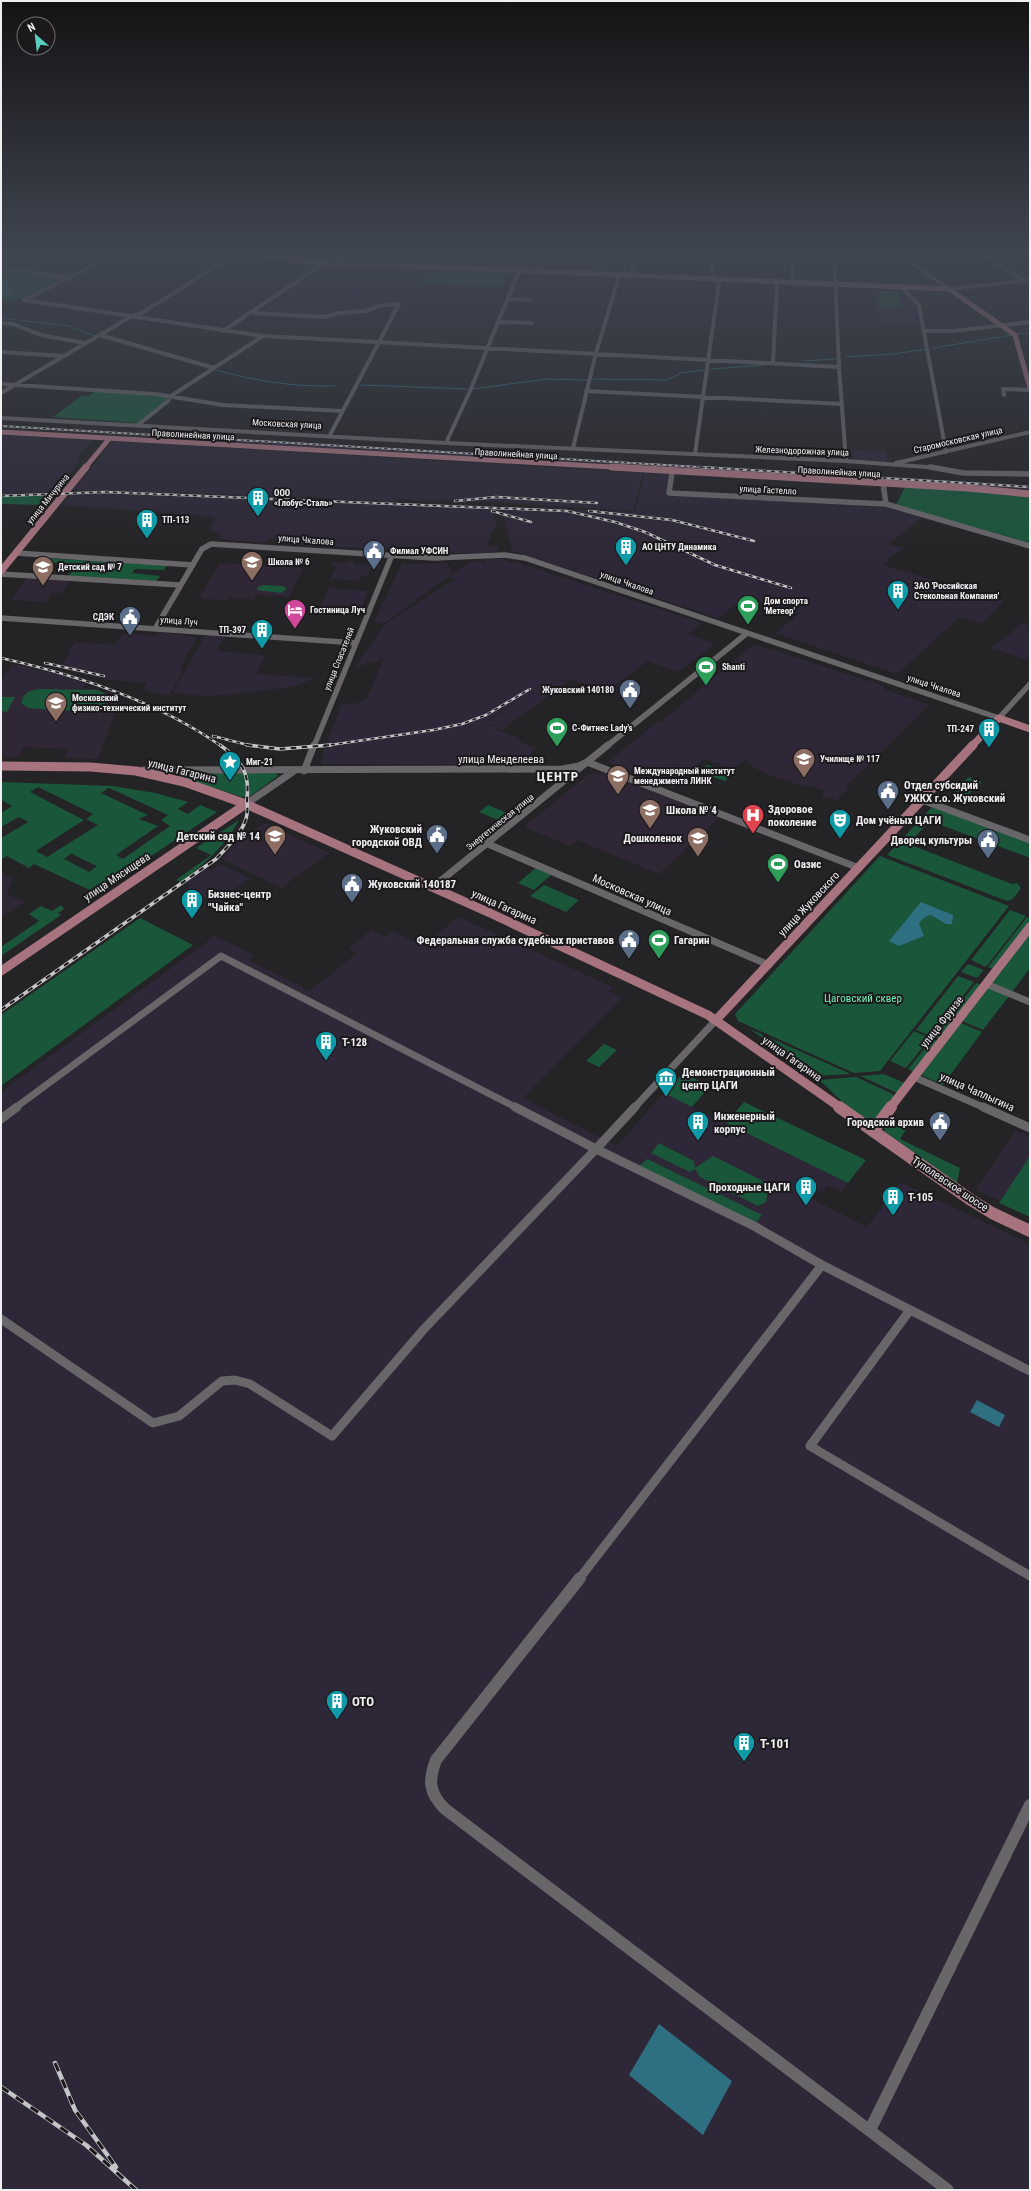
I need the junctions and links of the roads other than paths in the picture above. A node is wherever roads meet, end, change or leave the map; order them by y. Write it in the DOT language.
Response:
graph roads {
  1 [pos="64,356"];
  2 [pos="175,356"];
  3 [pos="232,356"];
  4 [pos="371,356"];
  5 [pos="484,356"];
  6 [pos="595,356"];
  7 [pos="657,356"];
  8 [pos="773,356"];
  9 [pos="839,356"];
  10 [pos="929,356"];
  11 [pos="1022,356"];
  12 [pos="708,359"];
  13 [pos="773,362"];
  14 [pos="839,367"];
  15 [pos="214,368"];
  16 [pos="1,384"];
  17 [pos="16,385"];
  18 [pos="1030,389"];
  19 [pos="586,391"];
  20 [pos="1,393"];
  21 [pos="1004,394"];
  22 [pos="171,396"];
  23 [pos="705,397"];
  24 [pos="842,404"];
  25 [pos="342,411"];
  26 [pos="1,418"];
  27 [pos="138,425"];
  28 [pos="1,432"];
  29 [pos="1030,432"];
  30 [pos="330,436"];
  31 [pos="109,439"];
  32 [pos="446,443"];
  33 [pos="573,448"];
  34 [pos="946,452"];
  35 [pos="695,454"];
  36 [pos="846,461"];
  37 [pos="890,464"];
  38 [pos="672,472"];
  39 [pos="1030,474"];
  40 [pos="883,483"];
  41 [pos="1030,494"];
  42 [pos="886,504"];
  43 [pos="1030,546"];
  44 [pos="16,553"];
  45 [pos="392,555"];
  46 [pos="4,564"];
  47 [pos="193,565"];
  48 [pos="1,571"];
  49 [pos="1,574"];
  50 [pos="180,585"];
  51 [pos="1,618"];
  52 [pos="155,629"];
  53 [pos="746,634"];
  54 [pos="356,643"];
  55 [pos="1030,684"];
  56 [pos="999,718"];
  57 [pos="1030,729"];
  58 [pos="587,762"];
  59 [pos="1,766"];
  60 [pos="121,769"];
  61 [pos="304,770"];
  62 [pos="294,771"];
  63 [pos="922,800"];
  64 [pos="246,804"];
  65 [pos="1030,840"];
  66 [pos="488,844"];
  67 [pos="859,868"];
  68 [pos="433,887"];
  69 [pos="1030,927"];
  70 [pos="769,965"];
  71 [pos="1,971"];
  72 [pos="986,984"];
  73 [pos="1030,1002"];
  74 [pos="716,1020"];
  75 [pos="914,1077"];
  76 [pos="1,1119"];
  77 [pos="1030,1128"];
  78 [pos="873,1131"];
  79 [pos="596,1149"];
  80 [pos="1030,1231"];
  81 [pos="822,1265"];
  82 [pos="910,1310"];
  83 [pos="1,1318"];
  84 [pos="1030,1371"];
  85 [pos="1030,1576"];
  86 [pos="1030,1805"];
  87 [pos="870,2130"];
  88 [pos="948,2190"];
  1 -- 17 [label="street"];
  2 -- 15 [label="street"];
  3 -- 15 [label="street"];
  4 -- 25 [label="street"];
  5 -- 32 [label="street"];
  6 -- 19 [label="street"];
  7 -- 12 [label="street"];
  8 -- 13 [label="street"];
  9 -- 14 [label="street"];
  10 -- 34 [label="street"];
  11 -- 18 [label="main road"];
  12 -- 13 [label="street"];
  12 -- 23 [label="street"];
  13 -- 14 [label="street"];
  14 -- 24 [label="street"];
  15 -- 22 [label="street"];
  16 -- 17 [label="street"];
  17 -- 20 [label="street"];
  17 -- 22 [label="street"];
  18 -- 21 [label="street"];
  19 -- 23 [label="street"];
  19 -- 33 [label="street"];
  22 -- 25 [label="street"];
  22 -- 27 [label="street"];
  23 -- 24 [label="street"];
  23 -- 35 [label="street"];
  24 -- 36 [label="street"];
  25 -- 30 [label="street"];
  26 -- 27 [label="street, Московская улица"];
  27 -- 30 [label="street, Московская улица"];
  28 -- 31 [label="main road, Праволинейная улица"];
  29 -- 34 [label="street, Старомосковская улица"];
  30 -- 32 [label="street, Московская улица"];
  31 -- 38 [label="main road, Праволинейная улица"];
  31 -- 44 [label="main road, улица Мичурина"];
  32 -- 33 [label="street, Московская улица"];
  33 -- 35 [label="street, Железнодорожная улица"];
  34 -- 37 [label="street, Старомосковская улица"];
  35 -- 36 [label="street, Железнодорожная улица"];
  36 -- 37 [label="street, Железнодорожная улица"];
  37 -- 39 [label="street, Железнодорожная улица"];
  38 -- 40 [label="main road, Праволинейная улица"];
  38 -- 42 [label="street, улица Гастелло"];
  40 -- 41 [label="main road, Праволинейная улица"];
  40 -- 42 [label="street"];
  42 -- 43 [label="street, улица Гастелло"];
  44 -- 46 [label="main road, улица Мичурина"];
  44 -- 47 [label="street"];
  45 -- 47 [label="street, улица Чкалова"];
  45 -- 53 [label="street, улица Чкалова"];
  45 -- 54 [label="street, улица Спасателей"];
  46 -- 48 [label="main road, улица Мичурина"];
  47 -- 50 [label="street"];
  49 -- 50 [label="street"];
  50 -- 52 [label="street"];
  51 -- 52 [label="street, улица Луч"];
  52 -- 54 [label="street, улица Луч"];
  53 -- 56 [label="street, улица Чкалова"];
  53 -- 58 [label="street, Энергетическая улица"];
  54 -- 61 [label="street, улица Спасателей"];
  55 -- 56 [label="street, улица Жуковского"];
  56 -- 57 [label="main road, улица Чкалова"];
  56 -- 63 [label="main road, улица Жуковского"];
  58 -- 61 [label="street, улица Менделеева"];
  58 -- 66 [label="street, Энергетическая улица"];
  58 -- 67 [label="street"];
  59 -- 60 [label="main road, улица Гагарина"];
  60 -- 62 [label="street, улица Менделеева"];
  60 -- 64 [label="main road, улица Гагарина"];
  61 -- 62 [label="street, улица Менделеева"];
  62 -- 64 [label="street"];
  63 -- 65 [label="street"];
  63 -- 67 [label="main road, улица Жуковского"];
  64 -- 68 [label="main road, улица Гагарина"];
  64 -- 71 [label="main road, улица Мясищева"];
  66 -- 68 [label="street, Энергетическая улица"];
  66 -- 70 [label="street, Московская улица"];
  67 -- 70 [label="main road, улица Жуковского"];
  68 -- 74 [label="main road, улица Гагарина"];
  69 -- 72 [label="main road, улица Фрунзе"];
  70 -- 74 [label="main road, улица Жуковского"];
  72 -- 73 [label="street"];
  72 -- 75 [label="main road, улица Фрунзе"];
  74 -- 78 [label="main road, улица Гагарина"];
  74 -- 79 [label="street, улица Жуковского"];
  75 -- 77 [label="street, улица Чаплыгина"];
  75 -- 78 [label="main road, улица Фрунзе"];
  76 -- 79 [label="street"];
  78 -- 80 [label="main road, Туполевское шоссе"];
  79 -- 81 [label="street"];
  79 -- 83 [label="street, улица Жуковского"];
  81 -- 82 [label="street"];
  81 -- 87 [label="street"];
  82 -- 84 [label="street"];
  82 -- 85 [label="street"];
  86 -- 87 [label="street"];
  87 -- 88 [label="street"];
}
